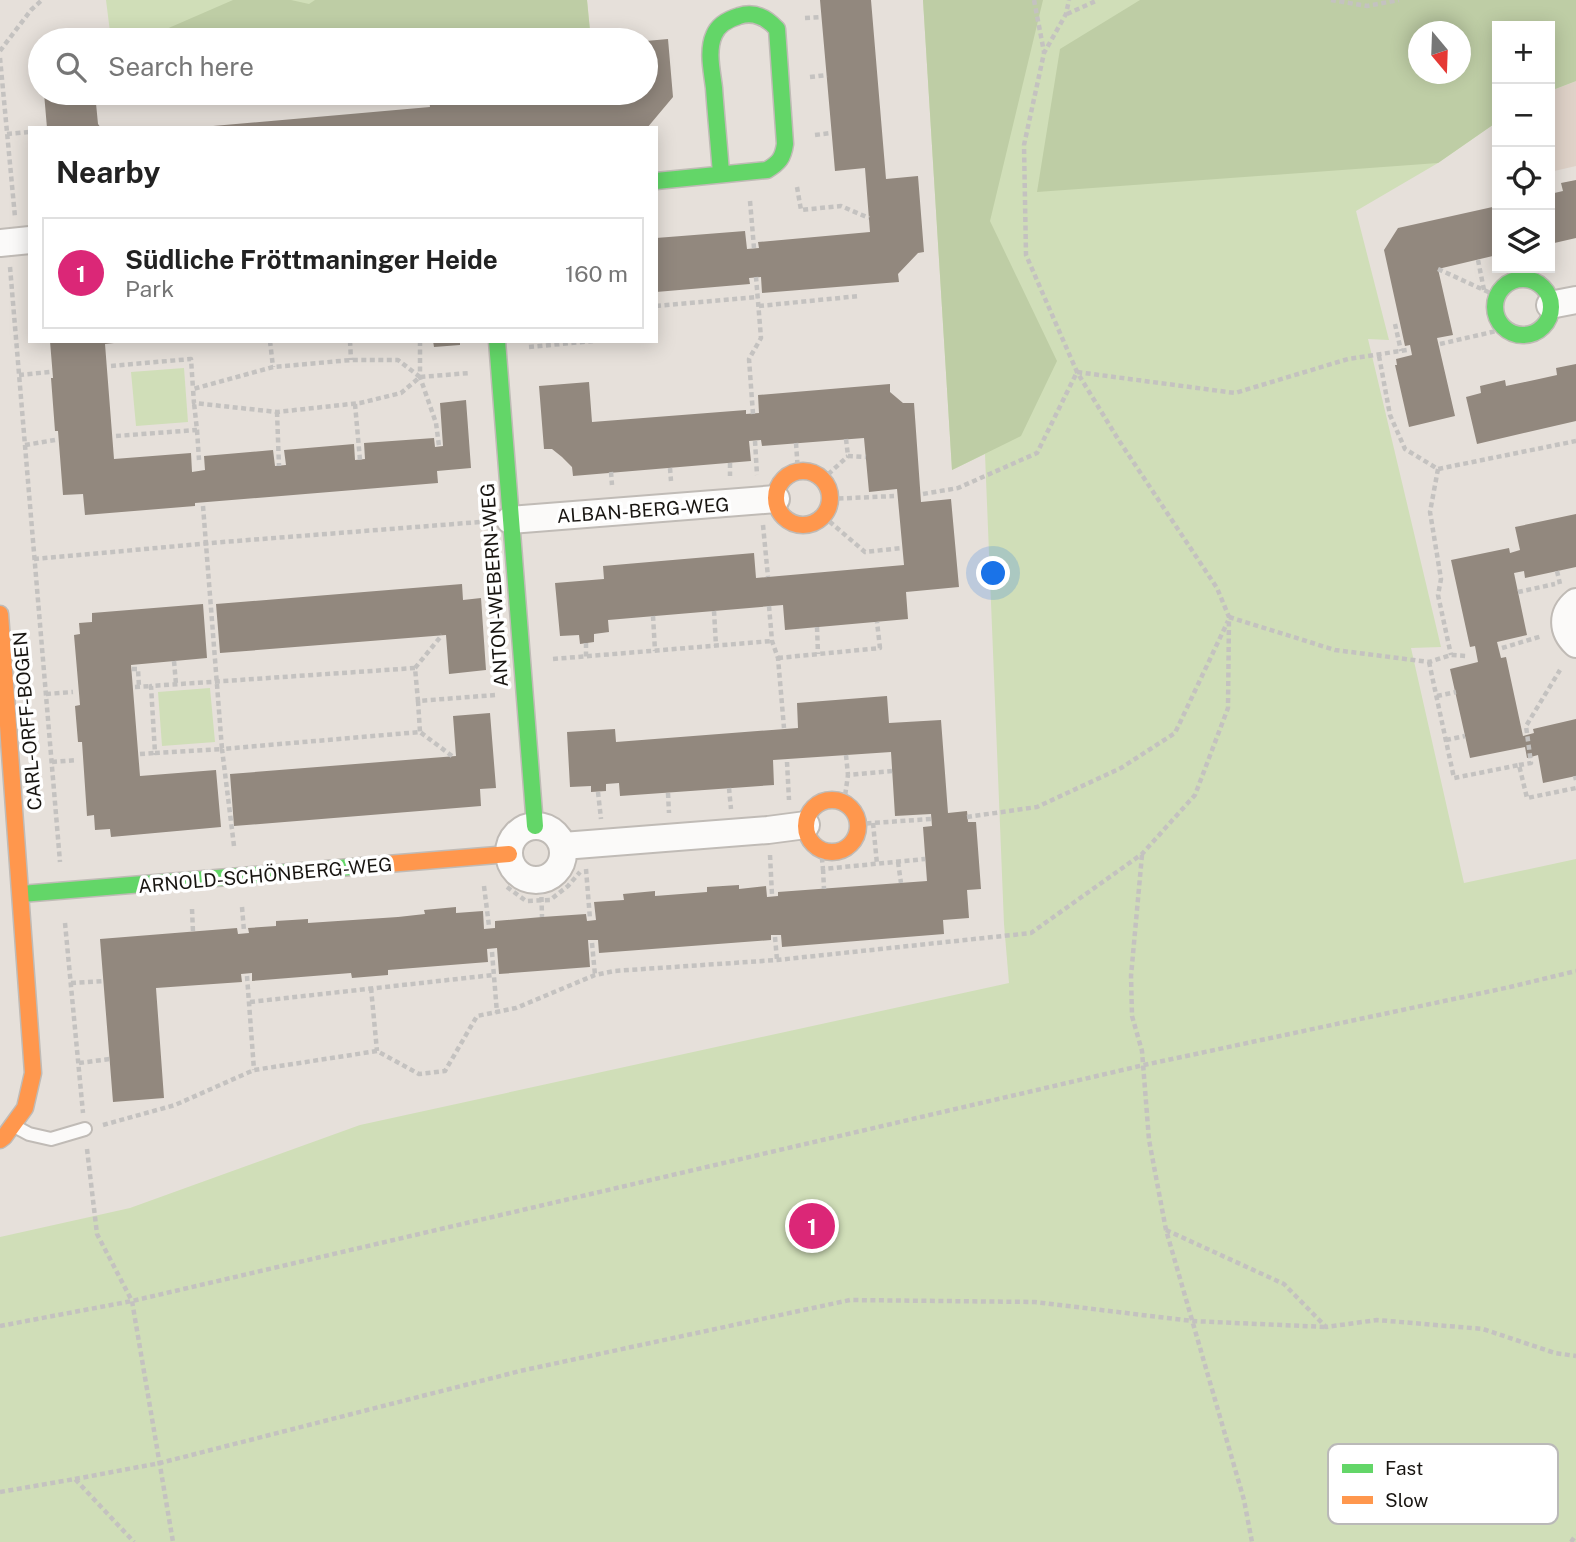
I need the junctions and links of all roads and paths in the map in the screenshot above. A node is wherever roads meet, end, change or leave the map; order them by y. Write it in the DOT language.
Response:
graph roads {
  1 [pos="42,0"];
  2 [pos="1034,0"];
  3 [pos="1069,0"];
  4 [pos="1098,0"];
  5 [pos="1331,0"];
  6 [pos="1399,0"];
  7 [pos="1066,14"];
  8 [pos="0,51"];
  9 [pos="1044,53"];
  10 [pos="0,58"];
  11 [pos="28,132"];
  12 [pos="7,134"];
  13 [pos="776,165"];
  14 [pos="747,173"];
  15 [pos="721,174"];
  16 [pos="658,181"];
  17 [pos="869,218"];
  18 [pos="13,241"];
  19 [pos="754,248"];
  20 [pos="1478,260"];
  21 [pos="1438,269"];
  22 [pos="1535,275"];
  23 [pos="756,277"];
  24 [pos="1491,293"];
  25 [pos="859,296"];
  26 [pos="758,297"];
  27 [pos="1563,302"];
  28 [pos="658,306"];
  29 [pos="758,306"];
  30 [pos="1395,324"];
  31 [pos="1505,329"];
  32 [pos="270,343"];
  33 [pos="350,343"];
  34 [pos="420,343"];
  35 [pos="545,343"];
  36 [pos="1440,344"];
  37 [pos="497,345"];
  38 [pos="1379,356"];
  39 [pos="351,359"];
  40 [pos="111,366"];
  41 [pos="273,368"];
  42 [pos="50,372"];
  43 [pos="499,372"];
  44 [pos="1077,372"];
  45 [pos="19,376"];
  46 [pos="420,376"];
  47 [pos="193,388"];
  48 [pos="194,403"];
  49 [pos="355,404"];
  50 [pos="276,412"];
  51 [pos="753,414"];
  52 [pos="197,430"];
  53 [pos="116,436"];
  54 [pos="846,439"];
  55 [pos="55,440"];
  56 [pos="1576,441"];
  57 [pos="796,443"];
  58 [pos="25,445"];
  59 [pos="439,446"];
  60 [pos="848,456"];
  61 [pos="866,457"];
  62 [pos="200,460"];
  63 [pos="360,460"];
  64 [pos="279,466"];
  65 [pos="1438,469"];
  66 [pos="798,472"];
  67 [pos="822,480"];
  68 [pos="923,494"];
  69 [pos="894,496"];
  70 [pos="776,499"];
  71 [pos="830,499"];
  72 [pos="203,506"];
  73 [pos="823,516"];
  74 [pos="510,520"];
  75 [pos="206,543"];
  76 [pos="902,548"];
  77 [pos="34,559"];
  78 [pos="1518,592"];
  79 [pos="1568,592"];
  80 [pos="769,606"];
  81 [pos="714,611"];
  82 [pos="0,614"];
  83 [pos="653,616"];
  84 [pos="1229,617"];
  85 [pos="877,622"];
  86 [pos="817,627"];
  87 [pos="442,635"];
  88 [pos="1571,636"];
  89 [pos="772,642"];
  90 [pos="586,643"];
  91 [pos="716,646"];
  92 [pos="1502,648"];
  93 [pos="655,651"];
  94 [pos="818,654"];
  95 [pos="1451,655"];
  96 [pos="1467,656"];
  97 [pos="586,657"];
  98 [pos="778,658"];
  99 [pos="174,661"];
  100 [pos="521,662"];
  101 [pos="1429,662"];
  102 [pos="415,667"];
  103 [pos="131,669"];
  104 [pos="1560,670"];
  105 [pos="218,681"];
  106 [pos="176,684"];
  107 [pos="151,686"];
  108 [pos="73,692"];
  109 [pos="1455,692"];
  110 [pos="523,693"];
  111 [pos="46,694"];
  112 [pos="1437,696"];
  113 [pos="418,701"];
  114 [pos="784,728"];
  115 [pos="420,732"];
  116 [pos="1465,736"];
  117 [pos="1446,740"];
  118 [pos="5,744"];
  119 [pos="222,749"];
  120 [pos="155,753"];
  121 [pos="140,754"];
  122 [pos="846,755"];
  123 [pos="452,756"];
  124 [pos="78,760"];
  125 [pos="52,762"];
  126 [pos="787,762"];
  127 [pos="1518,765"];
  128 [pos="892,771"];
  129 [pos="848,775"];
  130 [pos="1576,788"];
  131 [pos="844,803"];
  132 [pos="967,817"];
  133 [pos="931,819"];
  134 [pos="865,823"];
  135 [pos="535,826"];
  136 [pos="788,827"];
  137 [pos="573,845"];
  138 [pos="821,849"];
  139 [pos="1142,854"];
  140 [pos="509,855"];
  141 [pos="481,857"];
  142 [pos="925,859"];
  143 [pos="898,862"];
  144 [pos="877,864"];
  145 [pos="823,869"];
  146 [pos="238,877"];
  147 [pos="541,880"];
  148 [pos="901,883"];
  149 [pos="824,889"];
  150 [pos="63,891"];
  151 [pos="21,894"];
  152 [pos="772,895"];
  153 [pos="192,905"];
  154 [pos="542,917"];
  155 [pos="590,919"];
  156 [pos="489,926"];
  157 [pos="193,932"];
  158 [pos="775,937"];
  159 [pos="592,943"];
  160 [pos="492,952"];
  161 [pos="777,960"];
  162 [pos="1576,971"];
  163 [pos="247,975"];
  164 [pos="493,975"];
  165 [pos="595,975"];
  166 [pos="104,981"];
  167 [pos="71,983"];
  168 [pos="370,988"];
  169 [pos="250,1002"];
  170 [pos="497,1013"];
  171 [pos="377,1051"];
  172 [pos="110,1059"];
  173 [pos="79,1063"];
  174 [pos="1144,1065"];
  175 [pos="254,1070"];
  176 [pos="13,1125"];
  177 [pos="85,1129"];
  178 [pos="0,1140"];
  179 [pos="1166,1230"];
  180 [pos="132,1301"];
  181 [pos="1192,1321"];
  182 [pos="0,1326"];
  183 [pos="1326,1327"];
  184 [pos="1576,1356"];
  185 [pos="160,1463"];
  186 [pos="75,1479"];
  187 [pos="0,1492"];
  188 [pos="1576,1535"];
  189 [pos="134,1542"];
  190 [pos="173,1542"];
  191 [pos="1251,1542"];
  192 [pos="1571,1542"];
  1 -- 8 [label="path"];
  2 -- 9 [label="path"];
  3 -- 7 [label="path"];
  4 -- 7 [label="path"];
  5 -- 6 [label="path"];
  7 -- 9 [label="path"];
  9 -- 44 [label="path"];
  10 -- 12 [label="path, CARL-ORFF-BOGEN"];
  11 -- 12 [label="path"];
  12 -- 18 [label="path, CARL-ORFF-BOGEN"];
  13 -- 14 [label="street"];
  13 -- 15 [label="street"];
  13 -- 17 [label="path"];
  14 -- 15 [label="street"];
  14 -- 19 [label="path"];
  15 -- 16 [label="street"];
  18 -- 45 [label="path, CARL-ORFF-BOGEN"];
  20 -- 24 [label="path"];
  21 -- 24 [label="path"];
  22 -- 24 [label="street"];
  22 -- 27 [label="street"];
  23 -- 26 [label="path"];
  24 -- 31 [label="street"];
  25 -- 29 [label="path"];
  26 -- 28 [label="path"];
  26 -- 29 [label="path"];
  27 -- 31 [label="street"];
  29 -- 51 [label="path"];
  30 -- 38 [label="path"];
  31 -- 36 [label="path"];
  32 -- 41 [label="path"];
  33 -- 39 [label="path"];
  34 -- 46 [label="path"];
  35 -- 37 [label="path"];
  37 -- 43 [label="street, ANTON-WEBERN-WEG"];
  38 -- 44 [label="path"];
  38 -- 65 [label="path"];
  39 -- 41 [label="path"];
  39 -- 46 [label="path"];
  40 -- 47 [label="path"];
  41 -- 47 [label="path"];
  42 -- 45 [label="path"];
  43 -- 46 [label="path"];
  43 -- 74 [label="street, ANTON-WEBERN-WEG"];
  44 -- 68 [label="path"];
  44 -- 84 [label="path"];
  45 -- 58 [label="path, CARL-ORFF-BOGEN"];
  46 -- 49 [label="path"];
  46 -- 59 [label="path"];
  47 -- 48 [label="path"];
  48 -- 50 [label="path"];
  48 -- 52 [label="path"];
  49 -- 50 [label="path"];
  49 -- 63 [label="path"];
  50 -- 64 [label="path"];
  52 -- 53 [label="path"];
  52 -- 62 [label="path"];
  54 -- 60 [label="path"];
  55 -- 58 [label="path"];
  56 -- 65 [label="path"];
  57 -- 66 [label="path"];
  58 -- 77 [label="path, CARL-ORFF-BOGEN"];
  60 -- 61 [label="path"];
  60 -- 67 [label="path"];
  65 -- 95 [label="path"];
  66 -- 67 [label="street"];
  66 -- 70 [label="street"];
  67 -- 71 [label="street"];
  69 -- 71 [label="path"];
  70 -- 73 [label="street"];
  70 -- 74 [label="street, ALBAN-BERG-WEG"];
  71 -- 73 [label="street"];
  72 -- 75 [label="path"];
  73 -- 76 [label="path"];
  74 -- 75 [label="path"];
  74 -- 100 [label="street, ANTON-WEBERN-WEG"];
  75 -- 77 [label="path"];
  75 -- 105 [label="path"];
  77 -- 111 [label="path, CARL-ORFF-BOGEN"];
  78 -- 79 [label="path"];
  79 -- 88 [label="street"];
  80 -- 89 [label="path"];
  81 -- 91 [label="path"];
  82 -- 118 [label="street, CARL-ORFF-BOGEN"];
  83 -- 93 [label="path"];
  84 -- 101 [label="path"];
  84 -- 132 [label="path"];
  84 -- 139 [label="path"];
  85 -- 94 [label="path"];
  86 -- 94 [label="path"];
  87 -- 102 [label="path"];
  88 -- 92 [label="path"];
  89 -- 91 [label="path"];
  89 -- 98 [label="path"];
  90 -- 97 [label="path"];
  91 -- 93 [label="path"];
  93 -- 97 [label="path"];
  94 -- 98 [label="path"];
  95 -- 96 [label="path"];
  95 -- 101 [label="path"];
  97 -- 100 [label="path"];
  98 -- 114 [label="path"];
  99 -- 106 [label="path"];
  100 -- 110 [label="street, ANTON-WEBERN-WEG"];
  101 -- 112 [label="path"];
  102 -- 105 [label="path"];
  102 -- 113 [label="path"];
  103 -- 107 [label="path"];
  104 -- 127 [label="path"];
  105 -- 106 [label="path"];
  105 -- 119 [label="path"];
  106 -- 107 [label="path"];
  107 -- 120 [label="path"];
  108 -- 111 [label="path"];
  109 -- 112 [label="path"];
  110 -- 113 [label="path"];
  110 -- 135 [label="street, ANTON-WEBERN-WEG"];
  111 -- 125 [label="path, CARL-ORFF-BOGEN"];
  112 -- 117 [label="path"];
  113 -- 115 [label="path"];
  115 -- 119 [label="path"];
  115 -- 123 [label="path"];
  116 -- 117 [label="path"];
  117 -- 127 [label="path"];
  118 -- 151 [label="street, CARL-ORFF-BOGEN"];
  119 -- 120 [label="path"];
  119 -- 146 [label="path"];
  120 -- 121 [label="path"];
  122 -- 129 [label="path"];
  124 -- 125 [label="path"];
  125 -- 150 [label="path, CARL-ORFF-BOGEN"];
  126 -- 136 [label="path"];
  127 -- 130 [label="path"];
  128 -- 129 [label="path"];
  129 -- 131 [label="path"];
  131 -- 134 [label="street"];
  131 -- 136 [label="street"];
  133 -- 134 [label="path"];
  134 -- 138 [label="street"];
  134 -- 144 [label="path"];
  135 -- 137 [label="street"];
  135 -- 140 [label="street"];
  136 -- 137 [label="street"];
  136 -- 138 [label="street"];
  136 -- 152 [label="path"];
  137 -- 147 [label="street"];
  137 -- 155 [label="path"];
  138 -- 145 [label="path"];
  139 -- 161 [label="path"];
  139 -- 174 [label="path"];
  140 -- 141 [label="street, ARNOLD-SCHÖNBERG-WEG"];
  140 -- 147 [label="street"];
  141 -- 146 [label="street, ARNOLD-SCHÖNBERG-WEG"];
  141 -- 156 [label="path"];
  142 -- 143 [label="path"];
  143 -- 144 [label="path"];
  143 -- 148 [label="path"];
  144 -- 145 [label="path"];
  145 -- 149 [label="path"];
  146 -- 150 [label="street, ARNOLD-SCHÖNBERG-WEG"];
  147 -- 154 [label="path"];
  150 -- 151 [label="street, ARNOLD-SCHÖNBERG-WEG"];
  150 -- 167 [label="path, CARL-ORFF-BOGEN"];
  151 -- 176 [label="street, CARL-ORFF-BOGEN"];
  153 -- 157 [label="path"];
  158 -- 161 [label="path"];
  159 -- 165 [label="path"];
  160 -- 164 [label="path"];
  161 -- 165 [label="path"];
  162 -- 174 [label="path"];
  163 -- 169 [label="path"];
  164 -- 168 [label="path"];
  164 -- 170 [label="path"];
  165 -- 170 [label="path"];
  166 -- 167 [label="path"];
  167 -- 173 [label="path, CARL-ORFF-BOGEN"];
  168 -- 169 [label="path"];
  168 -- 171 [label="path"];
  169 -- 175 [label="path"];
  170 -- 171 [label="path"];
  171 -- 175 [label="path"];
  172 -- 173 [label="path"];
  173 -- 177 [label="path, CARL-ORFF-BOGEN"];
  174 -- 179 [label="path"];
  174 -- 180 [label="path"];
  175 -- 177 [label="path"];
  176 -- 177 [label="lane"];
  176 -- 178 [label="street, CARL-ORFF-BOGEN"];
  177 -- 180 [label="path, CARL-ORFF-BOGEN"];
  179 -- 181 [label="path"];
  179 -- 183 [label="path"];
  180 -- 182 [label="path"];
  180 -- 185 [label="path, CARL-ORFF-BOGEN"];
  181 -- 183 [label="path"];
  181 -- 185 [label="path"];
  181 -- 191 [label="path"];
  183 -- 184 [label="path"];
  185 -- 186 [label="path"];
  185 -- 190 [label="path, CARL-ORFF-BOGEN"];
  186 -- 187 [label="path"];
  186 -- 189 [label="path"];
  188 -- 192 [label="path"];
}
